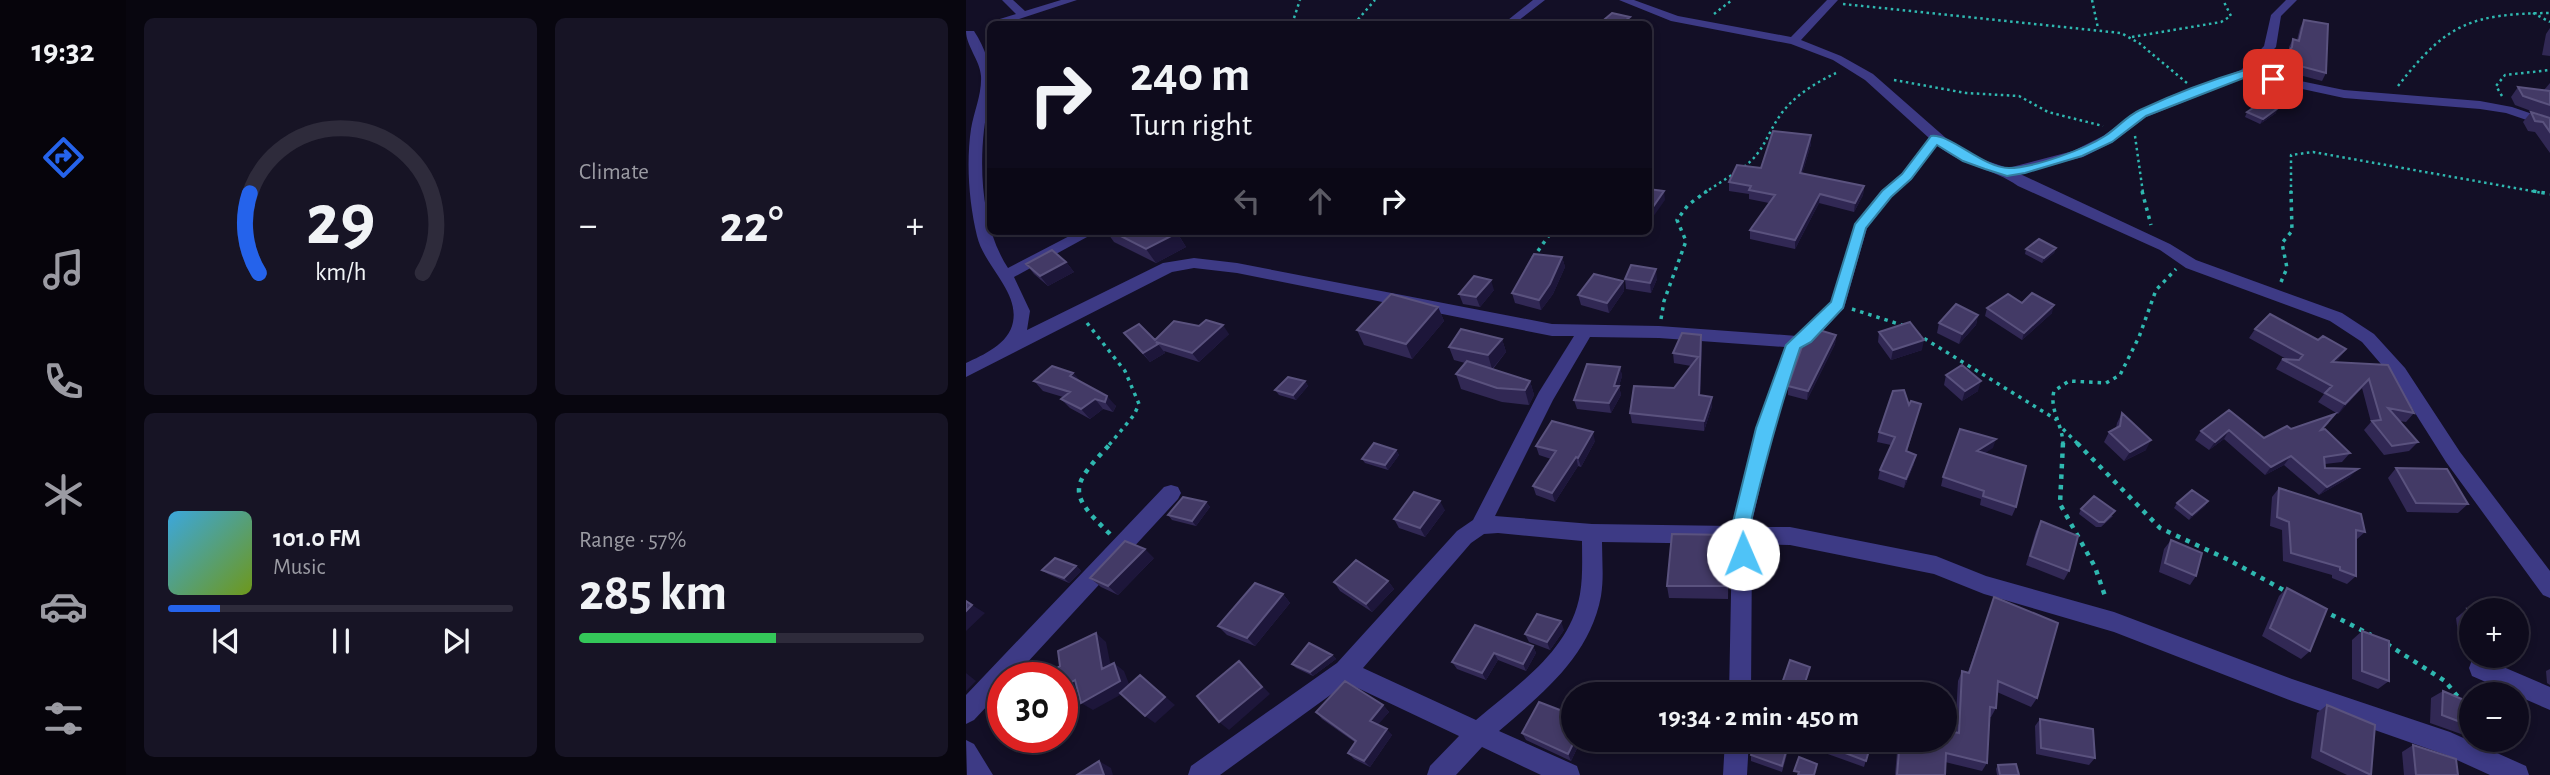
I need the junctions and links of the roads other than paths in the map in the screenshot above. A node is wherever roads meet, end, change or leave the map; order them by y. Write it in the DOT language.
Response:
graph roads {
  1 [pos="1007,0"];
  2 [pos="1072,0"];
  3 [pos="1540,0"];
  4 [pos="1624,0"];
  5 [pos="2292,0"];
  6 [pos="1832,1"];
  7 [pos="1022,14"];
  8 [pos="1003,21"];
  9 [pos="1512,21"];
  10 [pos="987,27"];
  11 [pos="968,34"];
  12 [pos="1794,41"];
  13 [pos="987,68"];
  14 [pos="2245,74"];
  15 [pos="987,88"];
  16 [pos="2550,124"];
  17 [pos="1935,139"];
  18 [pos="2007,172"];
  19 [pos="1083,235"];
  20 [pos="1004,276"];
  21 [pos="1586,330"];
  22 [pos="1800,342"];
  23 [pos="1007,347"];
  24 [pos="966,371"];
  25 [pos="1171,493"];
  26 [pos="1480,526"];
  27 [pos="1592,533"];
  28 [pos="1743,536"];
  29 [pos="2550,588"];
  30 [pos="2480,668"];
  31 [pos="1345,671"];
  32 [pos="1740,682"];
  33 [pos="2550,699"];
  34 [pos="966,712"];
  35 [pos="1479,733"];
  36 [pos="966,752"];
  37 [pos="1736,752"];
  38 [pos="981,775"];
  39 [pos="1200,775"];
  40 [pos="1439,775"];
  41 [pos="1567,775"];
  42 [pos="1735,775"];
  43 [pos="2517,775"];
  1 -- 7 [label="street"];
  2 -- 7 [label="street"];
  3 -- 9 [label="street"];
  4 -- 12 [label="street"];
  5 -- 14 [label="street"];
  6 -- 12 [label="street"];
  7 -- 8 [label="street"];
  10 -- 11 [label="street"];
  11 -- 13 [label="street"];
  12 -- 17 [label="street"];
  14 -- 16 [label="street"];
  14 -- 18 [label="street"];
  15 -- 20 [label="street"];
  17 -- 18 [label="street"];
  17 -- 22 [label="street"];
  18 -- 29 [label="street"];
  19 -- 20 [label="street"];
  20 -- 23 [label="street"];
  21 -- 22 [label="street"];
  21 -- 23 [label="street"];
  21 -- 26 [label="street"];
  22 -- 28 [label="street"];
  23 -- 24 [label="street"];
  25 -- 34 [label="street"];
  26 -- 27 [label="street"];
  26 -- 31 [label="street"];
  27 -- 28 [label="street"];
  27 -- 35 [label="street"];
  28 -- 32 [label="street"];
  28 -- 43 [label="street"];
  30 -- 33 [label="street"];
  31 -- 35 [label="street"];
  31 -- 39 [label="street"];
  35 -- 40 [label="street"];
  35 -- 41 [label="street"];
  36 -- 38 [label="street"];
  37 -- 42 [label="street"];
}
